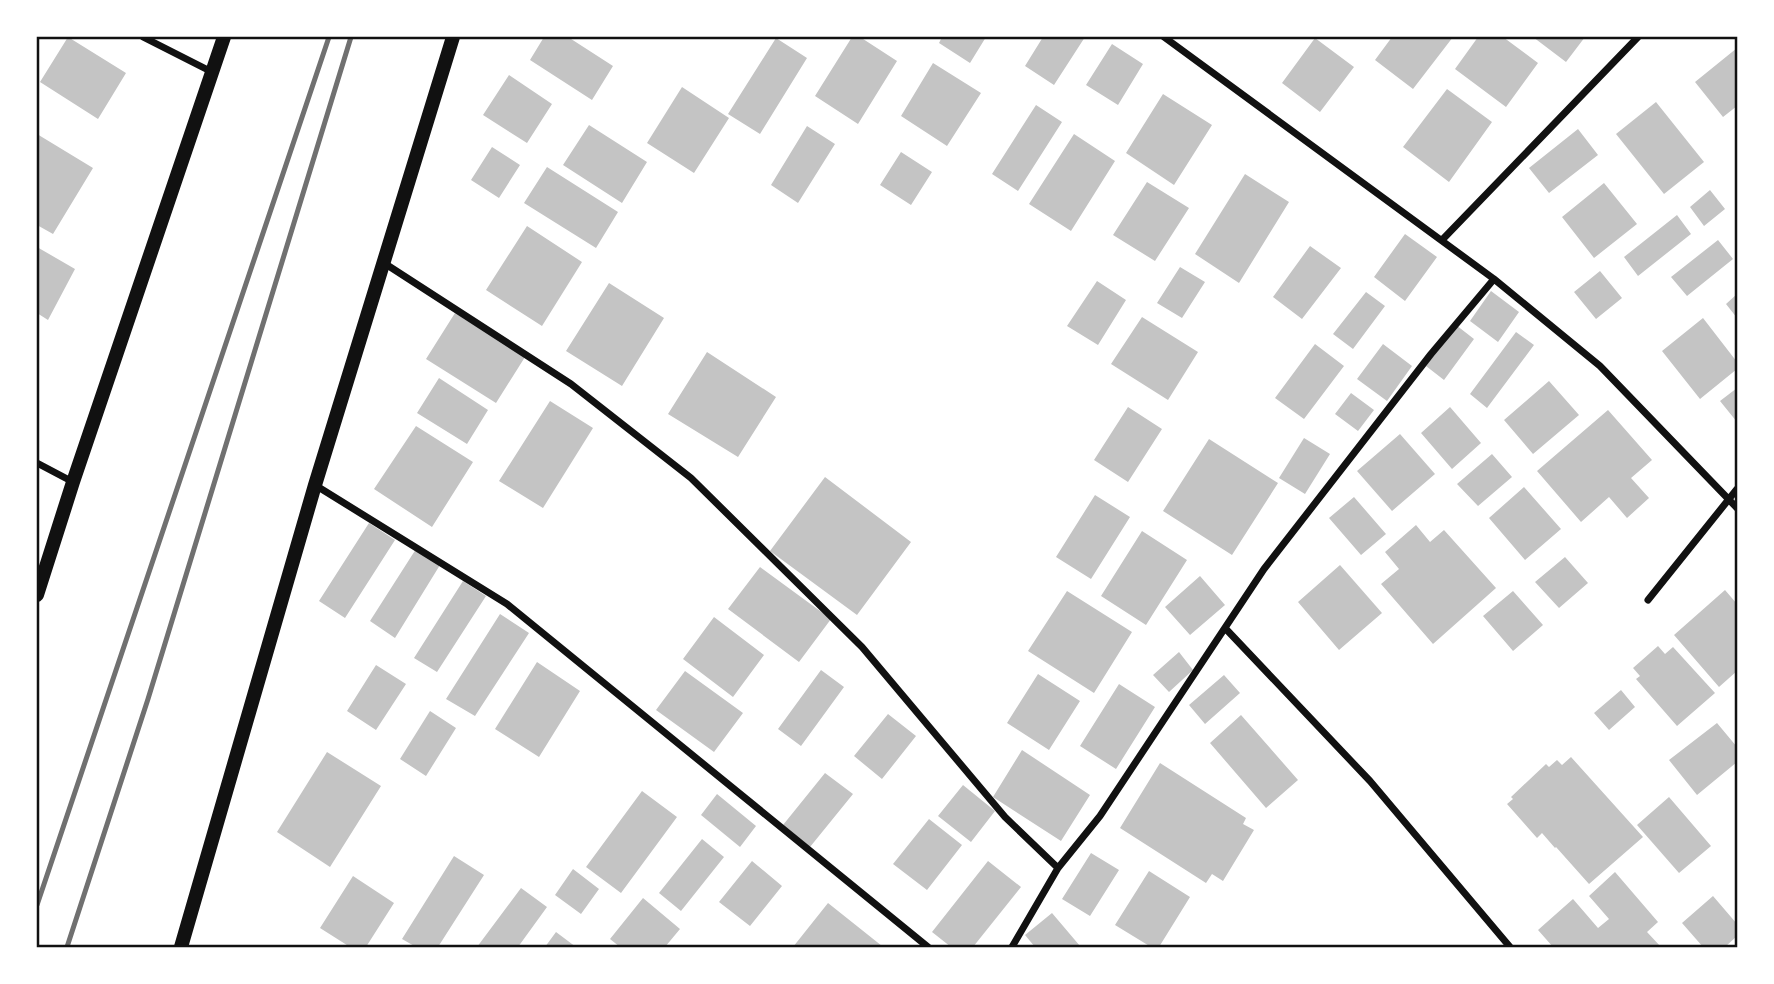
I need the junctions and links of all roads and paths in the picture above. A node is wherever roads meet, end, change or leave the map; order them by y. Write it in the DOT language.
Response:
graph roads {
  1 [pos="143,37"];
  2 [pos="224,37"];
  3 [pos="453,37"];
  4 [pos="1164,37"];
  5 [pos="1638,37"];
  6 [pos="212,72"];
  7 [pos="1443,239"];
  8 [pos="383,263"];
  9 [pos="1494,279"];
  10 [pos="37,463"];
  11 [pos="73,482"];
  12 [pos="316,485"];
  13 [pos="1737,489"];
  14 [pos="1728,499"];
  15 [pos="1737,509"];
  16 [pos="37,596"];
  17 [pos="1648,600"];
  18 [pos="1225,628"];
  19 [pos="1058,868"];
  20 [pos="181,947"];
  21 [pos="928,947"];
  22 [pos="1012,947"];
  23 [pos="1510,947"];
  1 -- 6 [label="street"];
  2 -- 6 [label="main road"];
  3 -- 8 [label="main road"];
  4 -- 7 [label="street"];
  5 -- 7 [label="street"];
  6 -- 11 [label="main road"];
  7 -- 9 [label="street"];
  8 -- 12 [label="main road"];
  8 -- 19 [label="street"];
  9 -- 14 [label="street"];
  9 -- 18 [label="street"];
  10 -- 11 [label="street"];
  11 -- 16 [label="main road"];
  12 -- 20 [label="main road"];
  12 -- 21 [label="street"];
  13 -- 14 [label="street"];
  14 -- 15 [label="street"];
  14 -- 17 [label="street"];
  18 -- 19 [label="street"];
  18 -- 23 [label="street"];
  19 -- 22 [label="street"];
}
